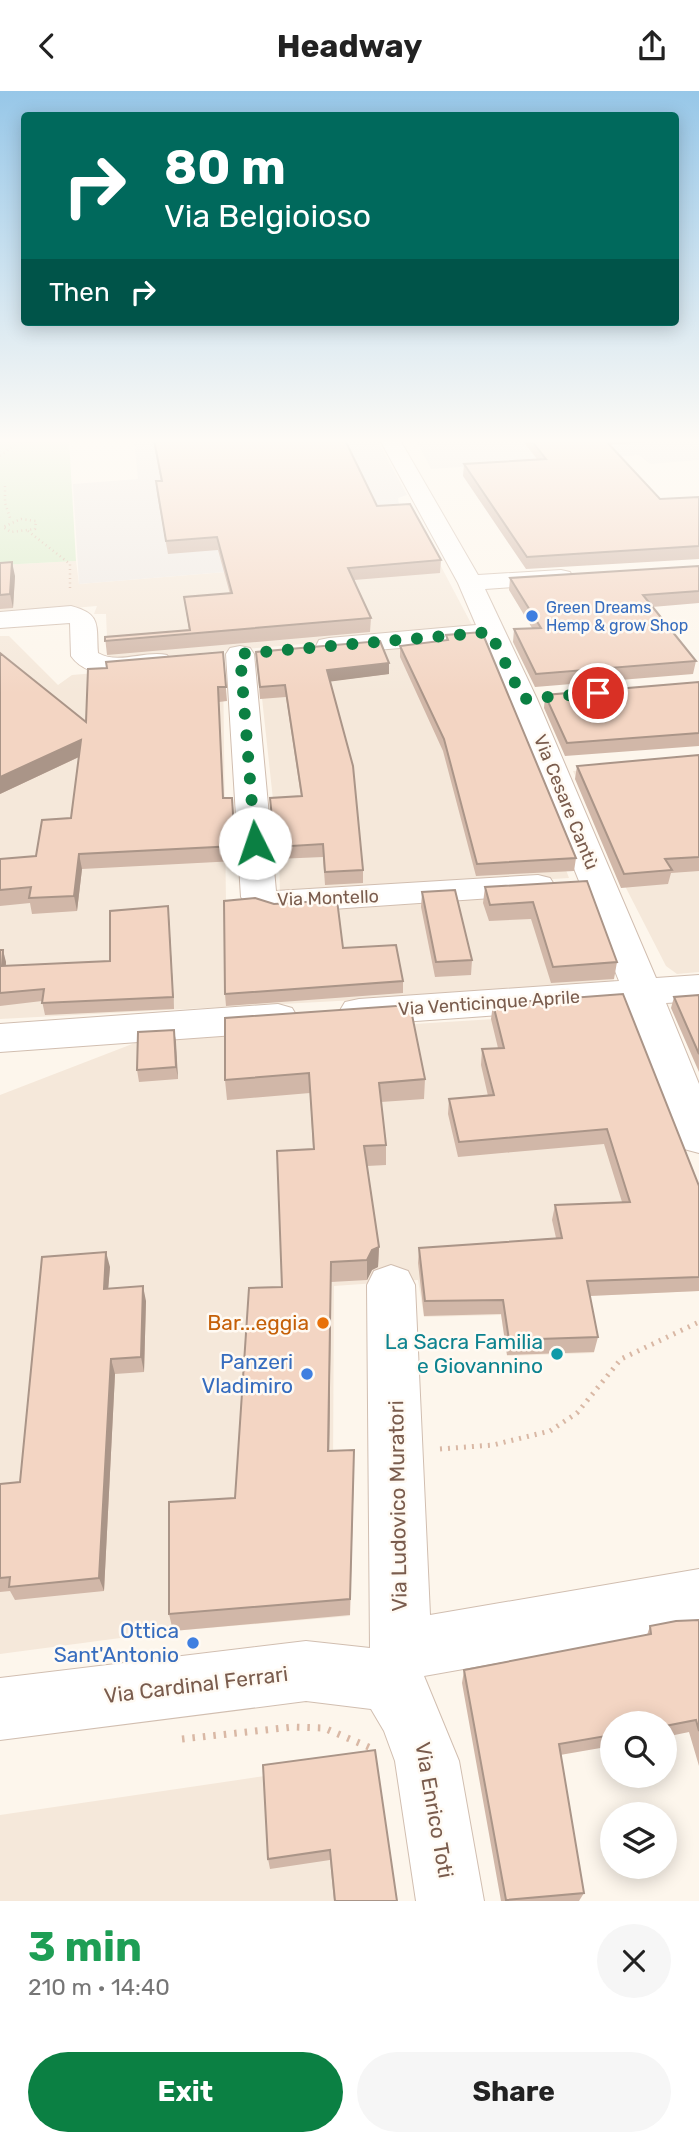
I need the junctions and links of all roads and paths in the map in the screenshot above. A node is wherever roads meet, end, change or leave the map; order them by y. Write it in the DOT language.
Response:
graph roads {
  1 [pos="6,524"];
  2 [pos="36,524"];
  3 [pos="437,524"];
  4 [pos="28,531"];
  5 [pos="70,564"];
  6 [pos="591,575"];
  7 [pos="470,583"];
  8 [pos="0,620"];
  9 [pos="490,632"];
  10 [pos="309,648"];
  11 [pos="240,654"];
  12 [pos="185,659"];
  13 [pos="599,883"];
  14 [pos="699,988"];
  15 [pos="642,992"];
  16 [pos="0,1038"];
  17 [pos="699,1137"];
  18 [pos="391,1285"];
  19 [pos="699,1322"];
  20 [pos="397,1451"];
  21 [pos="699,1598"];
  22 [pos="395,1667"];
  23 [pos="0,1709"];
  24 [pos="202,1736"];
  25 [pos="423,1741"];
  26 [pos="450,1901"];
  1 -- 4 [label="path"];
  2 -- 4 [label="path"];
  3 -- 7 [label="street, Via Cesare Cantù"];
  4 -- 5 [label="path"];
  6 -- 7 [label="street"];
  7 -- 9 [label="street, Via Cesare Cantù"];
  8 -- 12 [label="street"];
  9 -- 10 [label="street"];
  9 -- 13 [label="street, Via Cesare Cantù"];
  11 -- 13 [label="street, Via Montello"];
  13 -- 15 [label="street, Via Cesare Cantù"];
  14 -- 15 [label="street, Via Venticinque Aprile"];
  15 -- 16 [label="street, Via Venticinque Aprile"];
  15 -- 17 [label="street, Via Cesare Cantù"];
  18 -- 20 [label="street, Via Ludovico Muratori"];
  19 -- 20 [label="path"];
  20 -- 22 [label="street, Via Ludovico Muratori"];
  21 -- 22 [label="street"];
  22 -- 23 [label="street, Via Cardinal Ferrari"];
  22 -- 25 [label="street, Via Enrico Toti"];
  24 -- 25 [label="path"];
  25 -- 26 [label="street, Via Enrico Toti"];
}
